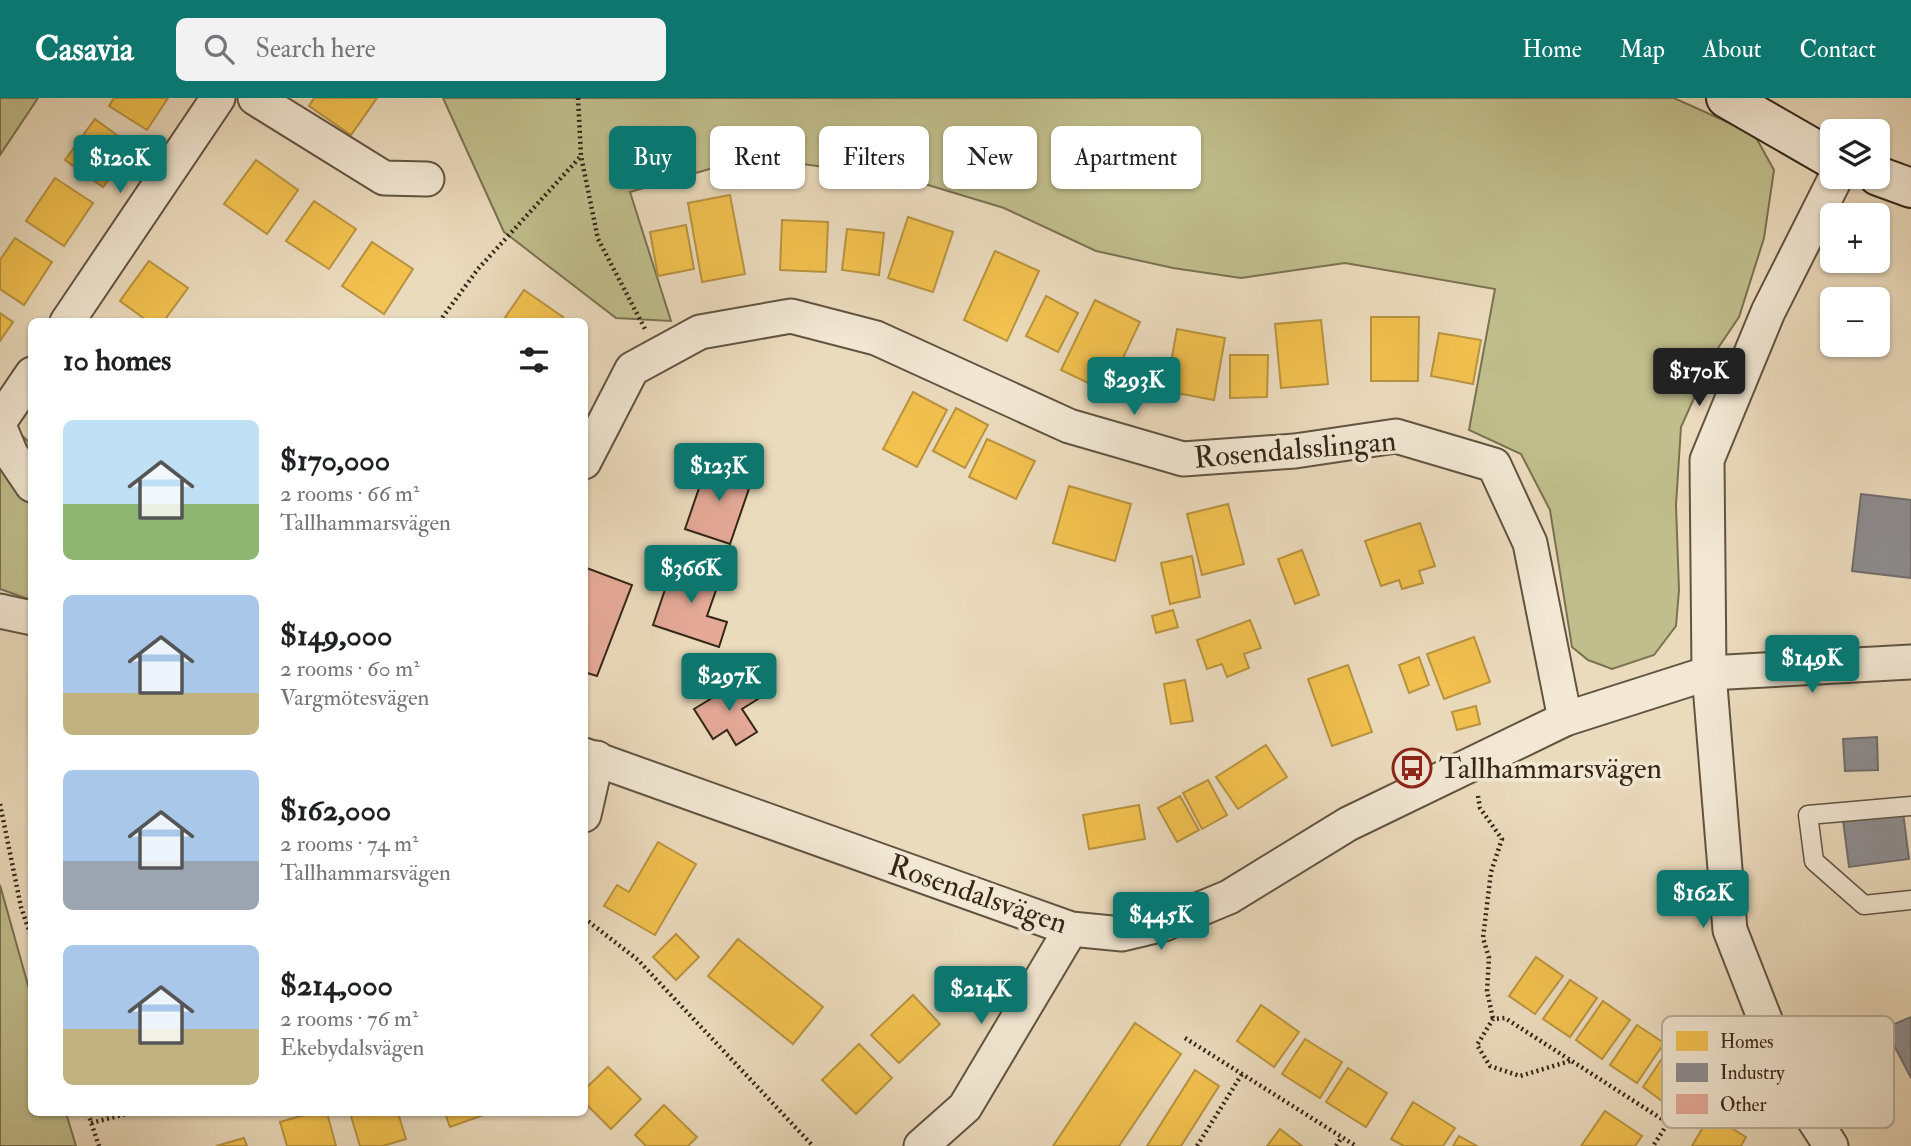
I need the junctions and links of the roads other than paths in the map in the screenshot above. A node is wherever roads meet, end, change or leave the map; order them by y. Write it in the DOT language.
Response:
graph roads {
  1 [pos="218,98"];
  2 [pos="255,98"];
  3 [pos="1726,98"];
  4 [pos="1820,152"];
  5 [pos="427,179"];
  6 [pos="1890,180"];
  7 [pos="1911,187"];
  8 [pos="1830,189"];
  9 [pos="69,318"];
  10 [pos="28,380"];
  11 [pos="0,421"];
  12 [pos="0,428"];
  13 [pos="588,454"];
  14 [pos="28,479"];
  15 [pos="1911,662"];
  16 [pos="1709,673"];
  17 [pos="1565,719"];
  18 [pos="591,756"];
  19 [pos="588,781"];
  20 [pos="1911,806"];
  21 [pos="1911,900"];
  22 [pos="1070,929"];
  23 [pos="1764,1016"];
  24 [pos="1819,1128"];
  25 [pos="921,1146"];
  26 [pos="1831,1146"];
  1 -- 9 [label="street"];
  2 -- 5 [label="street"];
  3 -- 4 [label="main road"];
  6 -- 7 [label="main road"];
  8 -- 16 [label="street"];
  10 -- 11 [label="street"];
  12 -- 14 [label="street"];
  13 -- 17 [label="street, Rosendalsslingan"];
  15 -- 16 [label="street, Rosendalsvägen"];
  16 -- 17 [label="street, Rosendalsvägen"];
  16 -- 23 [label="street"];
  17 -- 22 [label="street, Rosendalsvägen"];
  18 -- 19 [label="street"];
  18 -- 22 [label="street, Rosendalsvägen"];
  20 -- 21 [label="lane"];
  22 -- 25 [label="street"];
  24 -- 26 [label="street"];
}
